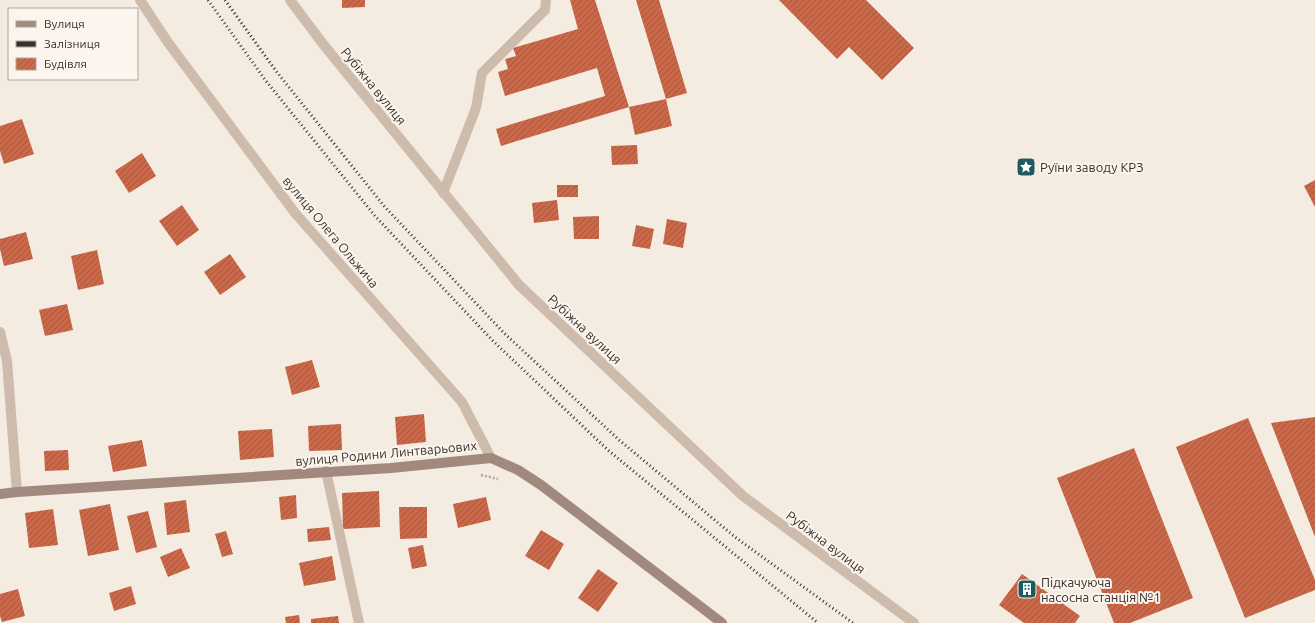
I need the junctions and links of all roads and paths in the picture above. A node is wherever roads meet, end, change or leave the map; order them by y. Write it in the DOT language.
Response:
graph roads {
  1 [pos="140,0"];
  2 [pos="290,0"];
  3 [pos="546,0"];
  4 [pos="443,193"];
  5 [pos="0,332"];
  6 [pos="491,458"];
  7 [pos="326,472"];
  8 [pos="478,475"];
  9 [pos="501,480"];
  10 [pos="17,492"];
  11 [pos="0,494"];
  12 [pos="359,623"];
  13 [pos="722,623"];
  14 [pos="914,623"];
  1 -- 6 [label="street, вулиця Олега Ольжича"];
  2 -- 4 [label="street, Рубіжна вулиця"];
  3 -- 4 [label="street"];
  4 -- 14 [label="street, Рубіжна вулиця"];
  5 -- 10 [label="street"];
  6 -- 7 [label="main road, вулиця Родини Линтварьових"];
  6 -- 13 [label="main road, вулиця Родини Линтварьових"];
  7 -- 10 [label="main road, вулиця Родини Линтварьових"];
  7 -- 12 [label="street"];
  8 -- 9 [label="path"];
  10 -- 11 [label="main road, вулиця Родини Линтварьових"];
}
